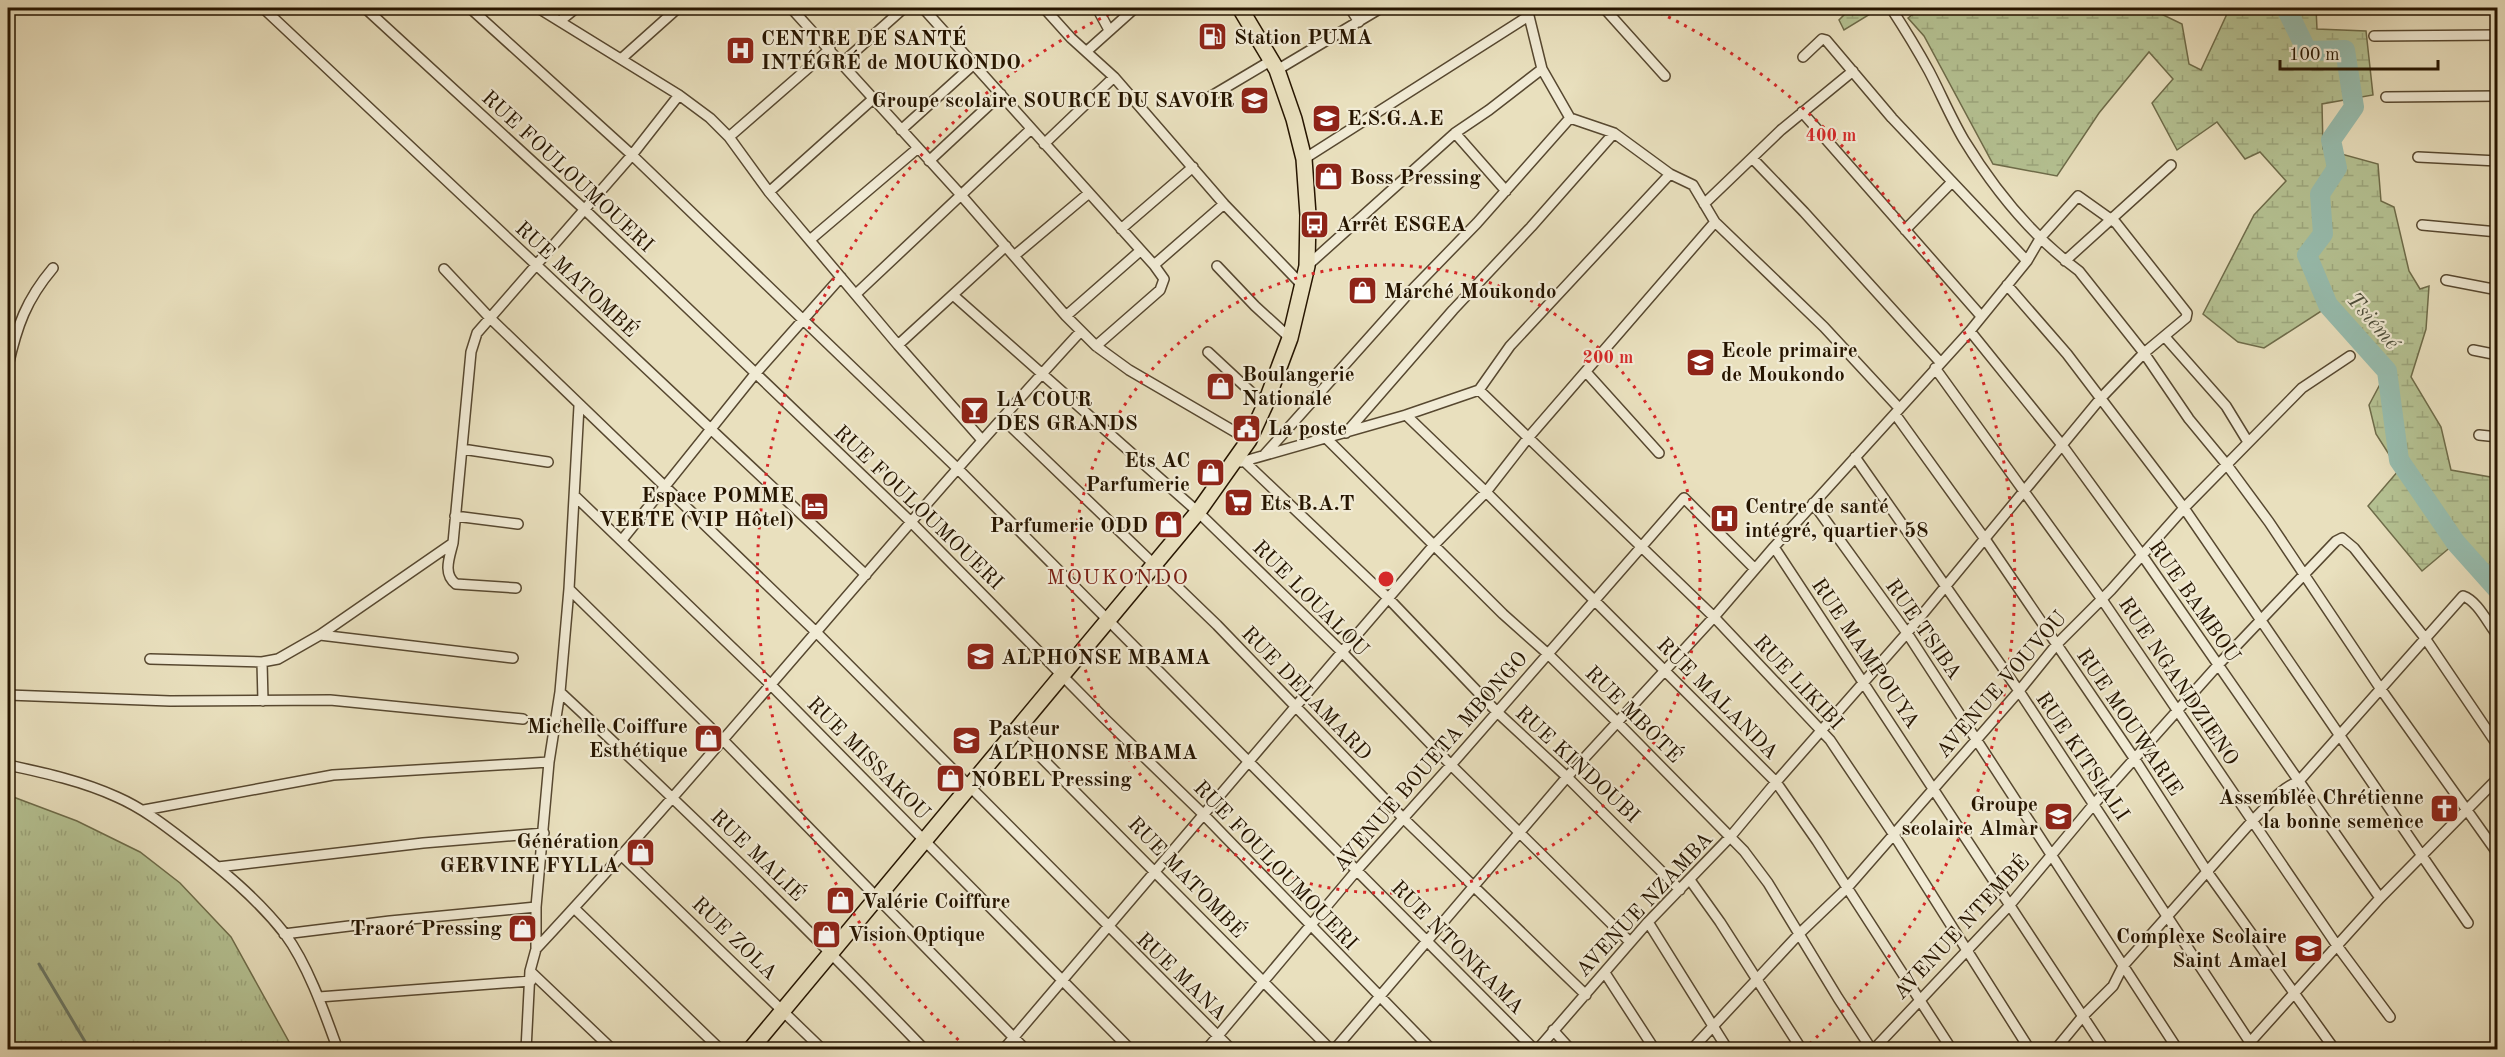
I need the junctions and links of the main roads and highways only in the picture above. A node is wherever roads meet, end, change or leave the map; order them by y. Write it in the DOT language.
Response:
graph roads {
  1 [pos="1240,8"];
  2 [pos="750,1050"];
  1 -- 2 [label="main road"];
}
